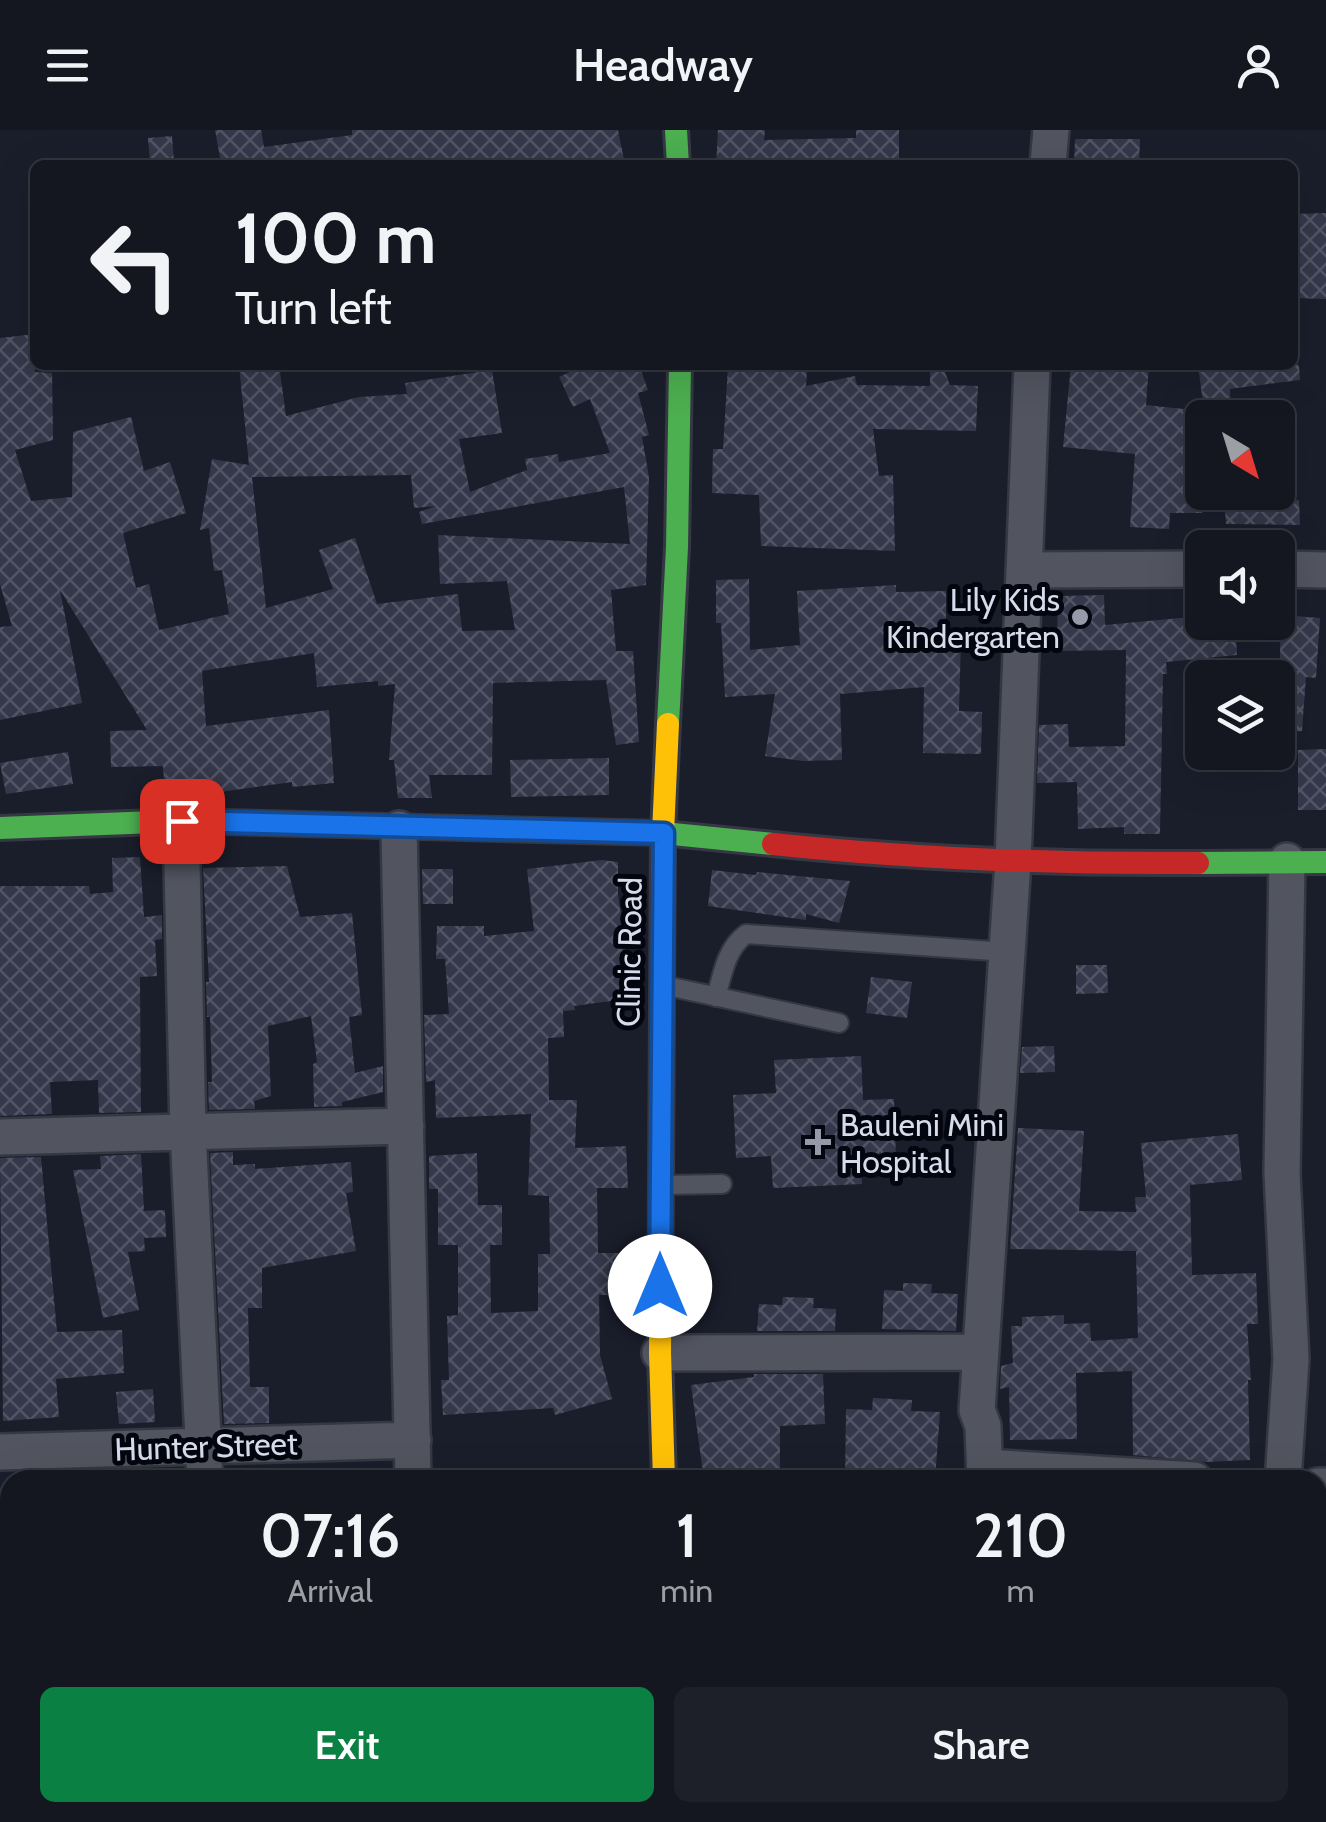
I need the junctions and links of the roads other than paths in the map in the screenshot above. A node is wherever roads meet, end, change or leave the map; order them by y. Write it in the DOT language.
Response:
graph roads {
  1 [pos="676,130"];
  2 [pos="1051,130"];
  3 [pos="678,160"];
  4 [pos="1048,160"];
  5 [pos="680,370"];
  6 [pos="1032,370"];
  7 [pos="1185,569"];
  8 [pos="1295,569"];
  9 [pos="1024,570"];
  10 [pos="1326,570"];
  11 [pos="182,821"];
  12 [pos="0,828"];
  13 [pos="399,829"];
  14 [pos="664,833"];
  15 [pos="1013,861"];
  16 [pos="1287,861"];
  17 [pos="1326,862"];
  18 [pos="1007,952"];
  19 [pos="662,985"];
  20 [pos="716,996"];
  21 [pos="838,1023"];
  22 [pos="406,1126"];
  23 [pos="188,1131"];
  24 [pos="0,1137"];
  25 [pos="722,1184"];
  26 [pos="660,1185"];
  27 [pos="980,1352"];
  28 [pos="660,1354"];
  29 [pos="412,1440"];
  30 [pos="0,1452"];
  31 [pos="205,1464"];
  32 [pos="414,1470"];
  33 [pos="664,1470"];
  34 [pos="985,1470"];
  35 [pos="1284,1470"];
  1 -- 3 [label="street"];
  2 -- 4 [label="street"];
  5 -- 14 [label="street, Clinic Road"];
  6 -- 9 [label="street"];
  7 -- 9 [label="street"];
  8 -- 10 [label="street"];
  9 -- 15 [label="street"];
  11 -- 12 [label="street"];
  11 -- 13 [label="street"];
  11 -- 23 [label="street"];
  13 -- 14 [label="street"];
  13 -- 22 [label="street"];
  14 -- 15 [label="street"];
  14 -- 19 [label="street, Clinic Road"];
  15 -- 16 [label="street"];
  15 -- 18 [label="street"];
  16 -- 17 [label="street"];
  16 -- 35 [label="street"];
  18 -- 20 [label="lane"];
  18 -- 27 [label="street"];
  19 -- 20 [label="lane"];
  19 -- 26 [label="street, Clinic Road"];
  20 -- 21 [label="lane"];
  22 -- 23 [label="street"];
  22 -- 29 [label="street"];
  23 -- 24 [label="street"];
  23 -- 31 [label="street"];
  25 -- 26 [label="lane"];
  26 -- 28 [label="street, Clinic Road"];
  27 -- 28 [label="street"];
  27 -- 34 [label="street"];
  28 -- 33 [label="street, Clinic Road"];
  29 -- 31 [label="street, Hunter Street"];
  29 -- 32 [label="street"];
  30 -- 31 [label="street, Hunter Street"];
}
